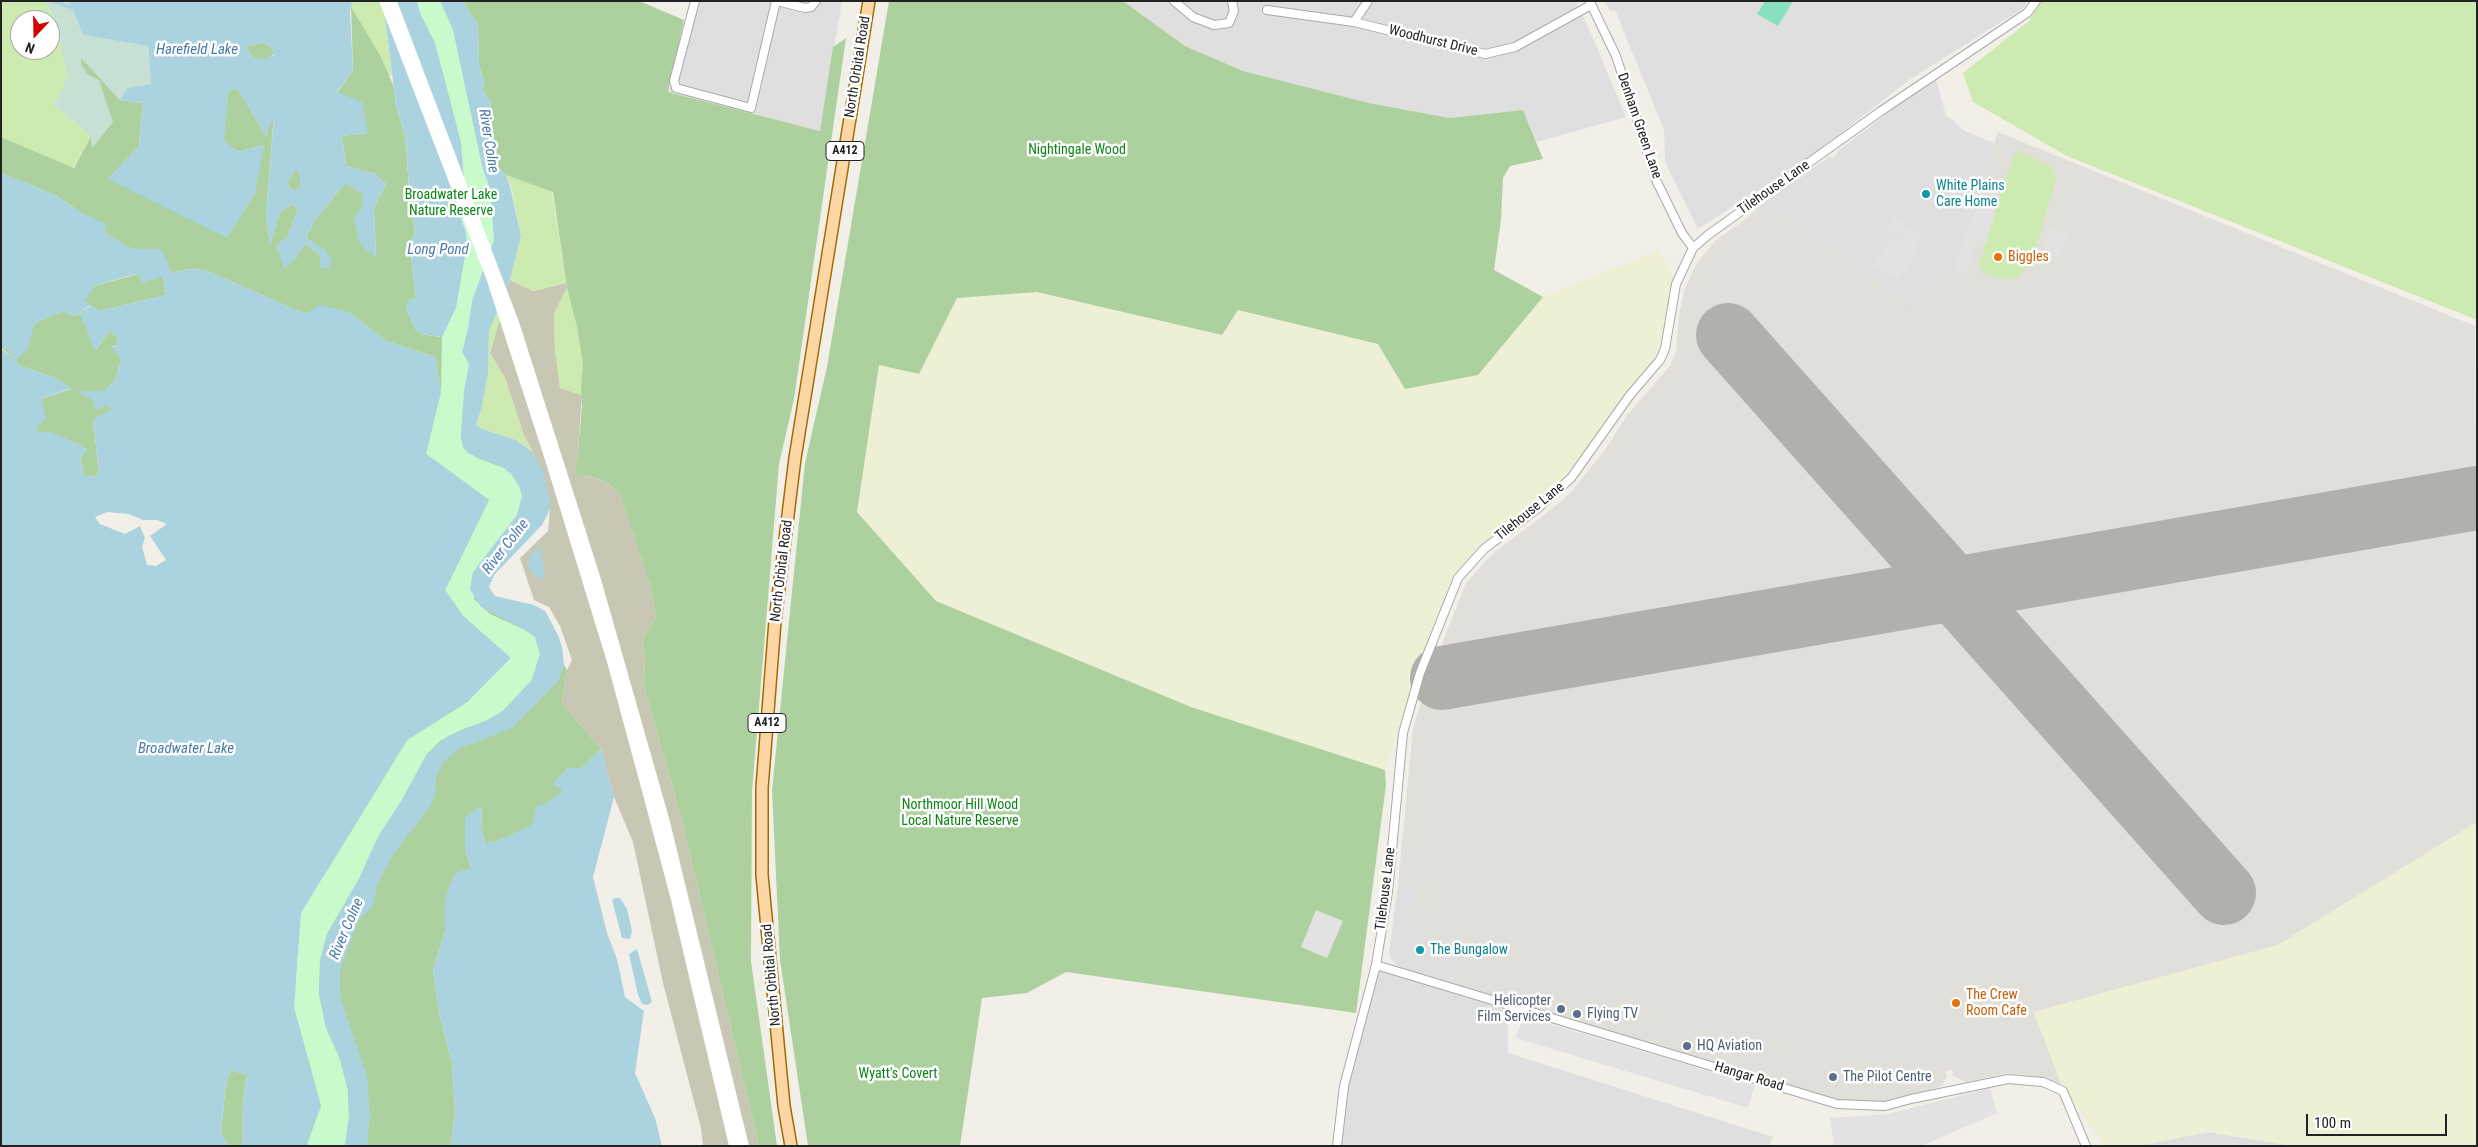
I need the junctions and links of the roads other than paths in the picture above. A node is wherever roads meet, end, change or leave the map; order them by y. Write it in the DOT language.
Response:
graph roads {
  1 [pos="695,1"];
  2 [pos="776,1"];
  3 [pos="816,1"];
  4 [pos="868,1"];
  5 [pos="1174,1"];
  6 [pos="1232,1"];
  7 [pos="1368,1"];
  8 [pos="2036,1"];
  9 [pos="1590,3"];
  10 [pos="1267,10"];
  11 [pos="1354,22"];
  12 [pos="1693,248"];
  13 [pos="1376,965"];
  14 [pos="791,1146"];
  15 [pos="1337,1146"];
  16 [pos="2086,1146"];
  1 -- 2 [label="street"];
  2 -- 3 [label="street"];
  4 -- 14 [label="main road, North Orbital Road / A412"];
  5 -- 6 [label="street"];
  7 -- 11 [label="street"];
  8 -- 12 [label="street, Tilehouse Lane"];
  9 -- 11 [label="street, Woodhurst Drive"];
  9 -- 12 [label="street, Denham Green Lane"];
  10 -- 11 [label="street, Woodhurst Drive"];
  12 -- 13 [label="street, Tilehouse Lane"];
  13 -- 15 [label="street, Tilehouse Lane"];
  13 -- 16 [label="street, Hangar Road"];
}
